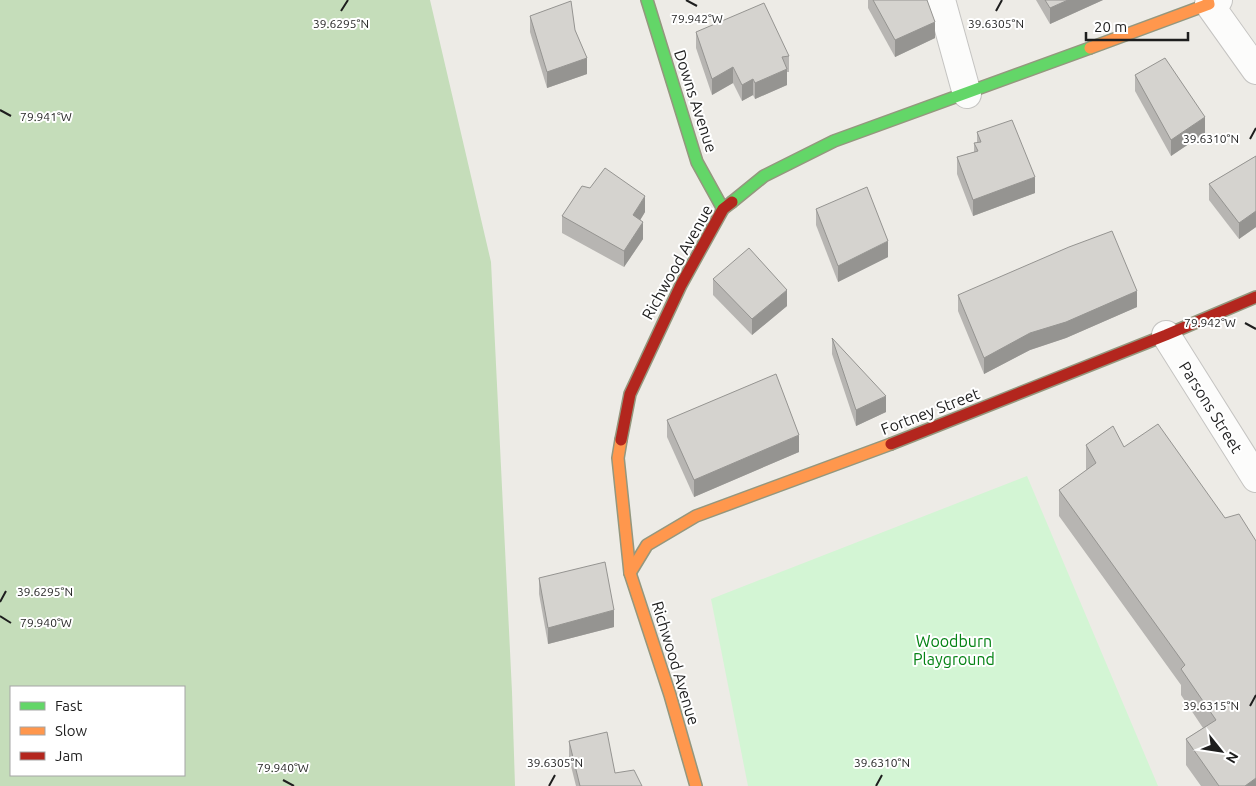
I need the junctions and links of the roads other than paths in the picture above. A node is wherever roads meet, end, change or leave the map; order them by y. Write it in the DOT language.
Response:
graph roads {
  1 [pos="647,0"];
  2 [pos="941,0"];
  3 [pos="1212,1"];
  4 [pos="1256,70"];
  5 [pos="966,94"];
  6 [pos="722,209"];
  7 [pos="1256,297"];
  8 [pos="1166,336"];
  9 [pos="1256,478"];
  10 [pos="630,573"];
  11 [pos="696,786"];
  1 -- 6 [label="street, Downs Avenue"];
  2 -- 5 [label="street"];
  3 -- 4 [label="street"];
  3 -- 5 [label="street, Richwood Avenue"];
  5 -- 6 [label="street, Richwood Avenue"];
  6 -- 10 [label="street, Richwood Avenue"];
  7 -- 8 [label="street, Fortney Street"];
  8 -- 9 [label="street, Parsons Street"];
  8 -- 10 [label="street, Fortney Street"];
  10 -- 11 [label="street, Richwood Avenue"];
}
